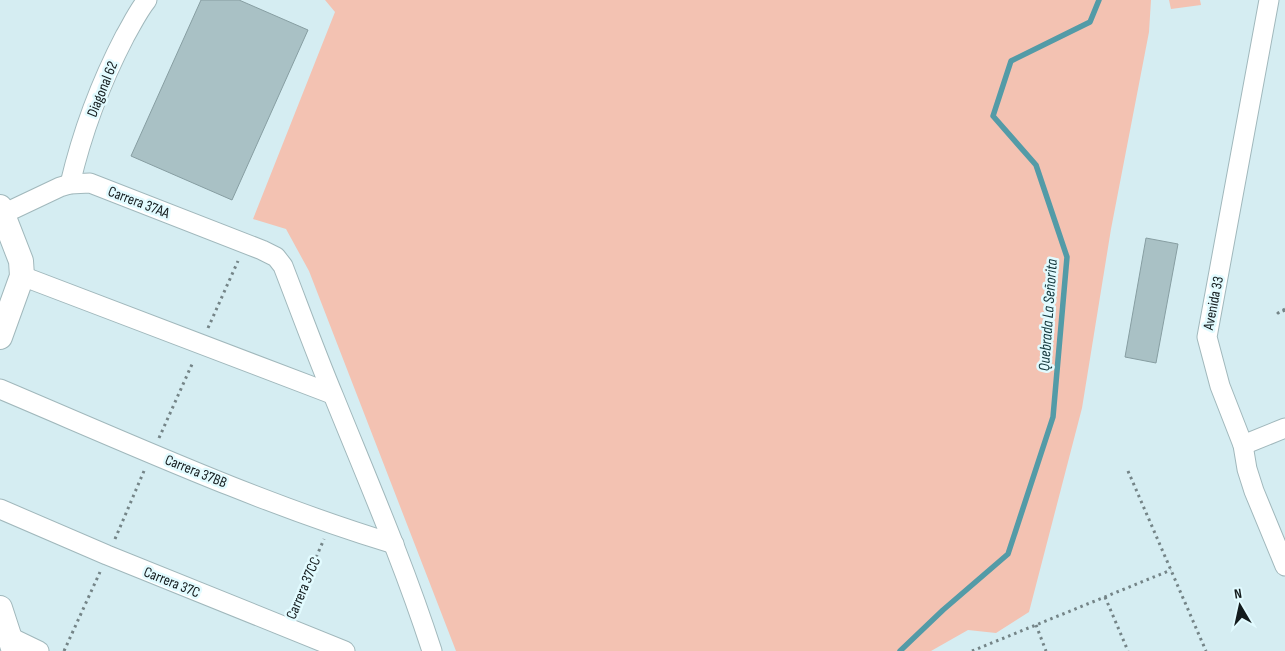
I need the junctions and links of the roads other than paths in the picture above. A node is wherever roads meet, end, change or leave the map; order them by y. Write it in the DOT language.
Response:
graph roads {
  1 [pos="147,0"];
  2 [pos="1269,0"];
  3 [pos="70,184"];
  4 [pos="2,211"];
  5 [pos="22,276"];
  6 [pos="0,336"];
  7 [pos="0,389"];
  8 [pos="332,394"];
  9 [pos="1285,428"];
  10 [pos="1242,445"];
  11 [pos="0,509"];
  12 [pos="394,544"];
  13 [pos="1285,566"];
  14 [pos="0,608"];
  15 [pos="12,644"];
  16 [pos="39,651"];
  17 [pos="345,651"];
  18 [pos="432,651"];
  1 -- 3 [label="street, Diagonal 62"];
  2 -- 10 [label="street, Avenida 33"];
  3 -- 4 [label="street, Carrera 37AA"];
  3 -- 8 [label="street, Carrera 37AA"];
  4 -- 5 [label="street"];
  5 -- 6 [label="street"];
  5 -- 8 [label="street"];
  7 -- 12 [label="street, Carrera 37BB"];
  8 -- 12 [label="street"];
  9 -- 10 [label="street"];
  10 -- 13 [label="street, Avenida 33"];
  11 -- 17 [label="street, Carrera 37C"];
  12 -- 18 [label="street"];
  14 -- 15 [label="street"];
  15 -- 16 [label="street"];
}
